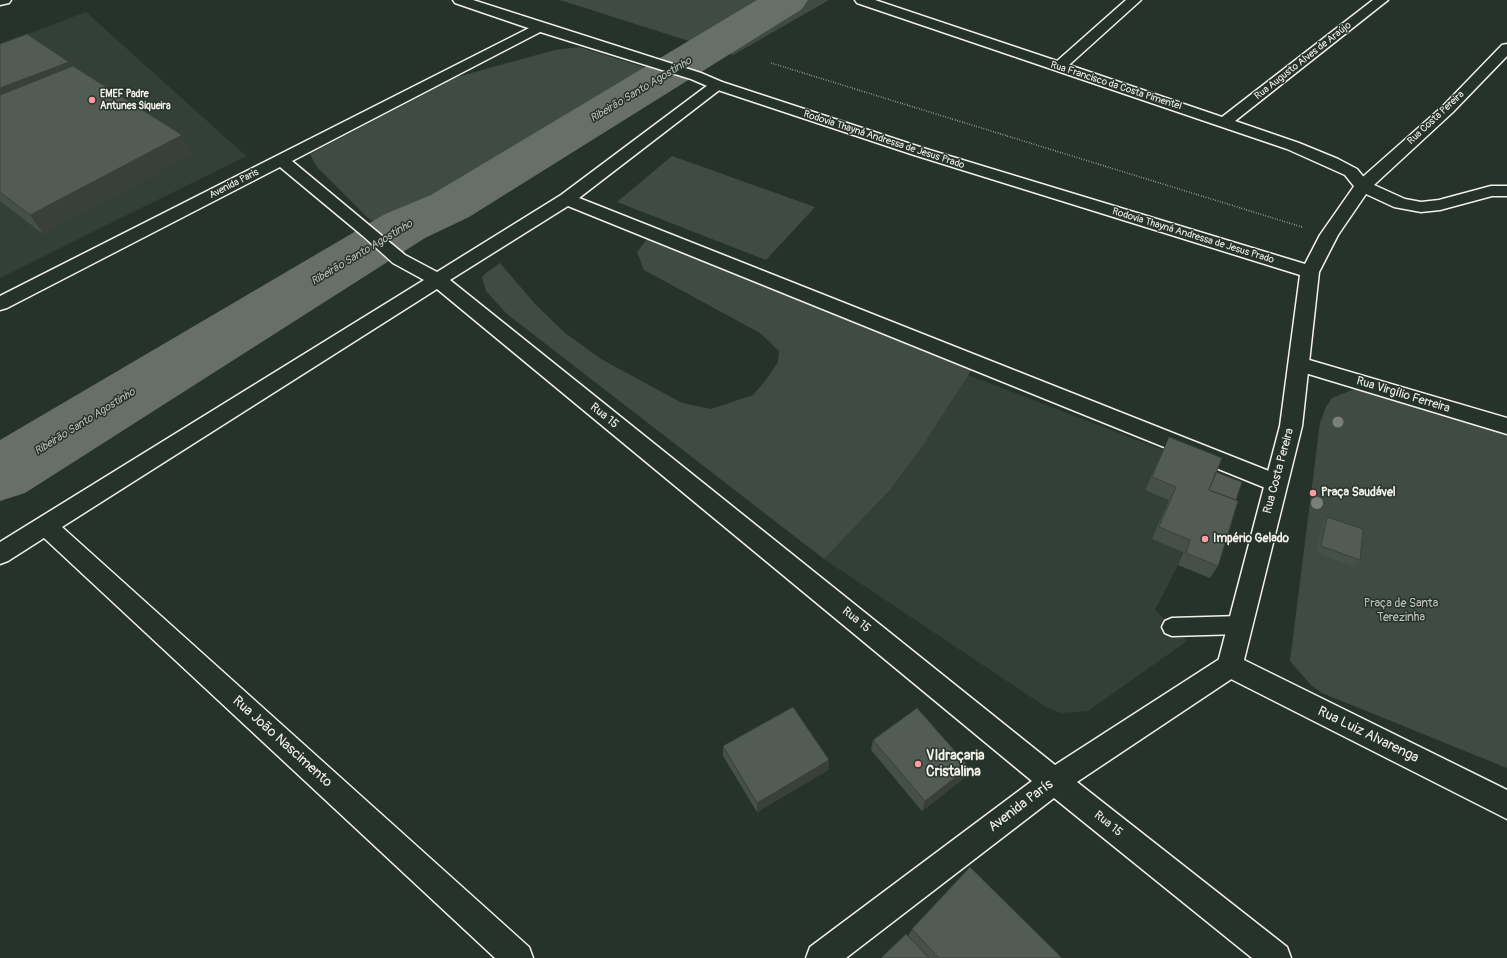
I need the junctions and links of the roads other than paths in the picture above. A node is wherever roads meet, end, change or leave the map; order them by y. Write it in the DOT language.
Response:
graph roads {
  1 [pos="4,0"];
  2 [pos="460,0"];
  3 [pos="862,0"];
  4 [pos="1134,0"];
  5 [pos="1381,0"];
  6 [pos="0,1"];
  7 [pos="539,27"];
  8 [pos="1507,48"];
  9 [pos="1059,68"];
  10 [pos="717,85"];
  11 [pos="1225,122"];
  12 [pos="281,160"];
  13 [pos="1363,186"];
  14 [pos="1507,191"];
  15 [pos="567,199"];
  16 [pos="1310,272"];
  17 [pos="438,280"];
  18 [pos="0,304"];
  19 [pos="1299,364"];
  20 [pos="1507,426"];
  21 [pos="1276,483"];
  22 [pos="45,525"];
  23 [pos="0,554"];
  24 [pos="1240,626"];
  25 [pos="1172,628"];
  26 [pos="1230,666"];
  27 [pos="1054,781"];
  28 [pos="1507,805"];
  29 [pos="518,958"];
  30 [pos="822,958"];
  31 [pos="1276,958"];
  1 -- 6 [label="street"];
  2 -- 7 [label="street, Rodovia Thayná Andressa de Jesus Prado"];
  3 -- 9 [label="street, Rua Francisco da Costa Pimentel"];
  4 -- 9 [label="street"];
  5 -- 11 [label="street, Rua Augusto Alves de Araújo"];
  7 -- 10 [label="street, Rodovia Thayná Andressa de Jesus Prado"];
  7 -- 12 [label="street, Avenida Paris"];
  8 -- 13 [label="street, Rua Costa Pereira"];
  9 -- 11 [label="street, Rua Francisco da Costa Pimentel"];
  10 -- 15 [label="street"];
  10 -- 16 [label="street, Rodovia Thayná Andressa de Jesus Prado"];
  11 -- 13 [label="street, Rua Francisco da Costa Pimentel"];
  12 -- 17 [label="street, Rua 15"];
  12 -- 18 [label="street, Avenida Paris"];
  13 -- 14 [label="street"];
  13 -- 16 [label="street"];
  15 -- 17 [label="street"];
  15 -- 21 [label="street"];
  16 -- 19 [label="street, Rua Costa Pereira"];
  17 -- 22 [label="street"];
  17 -- 27 [label="street, Rua 15"];
  19 -- 20 [label="street, Rua Virgílio Ferreira"];
  19 -- 21 [label="street, Rua Costa Pereira"];
  21 -- 24 [label="street, Rua Costa Pereira"];
  22 -- 23 [label="street"];
  22 -- 29 [label="street, Rua João Nascimento"];
  24 -- 25 [label="lane"];
  24 -- 26 [label="street, Rua Costa Pereira"];
  26 -- 27 [label="street, Avenida París"];
  26 -- 28 [label="street, Rua Luiz Alvarenga"];
  27 -- 30 [label="street, Avenida París"];
  27 -- 31 [label="street, Rua 15"];
}
